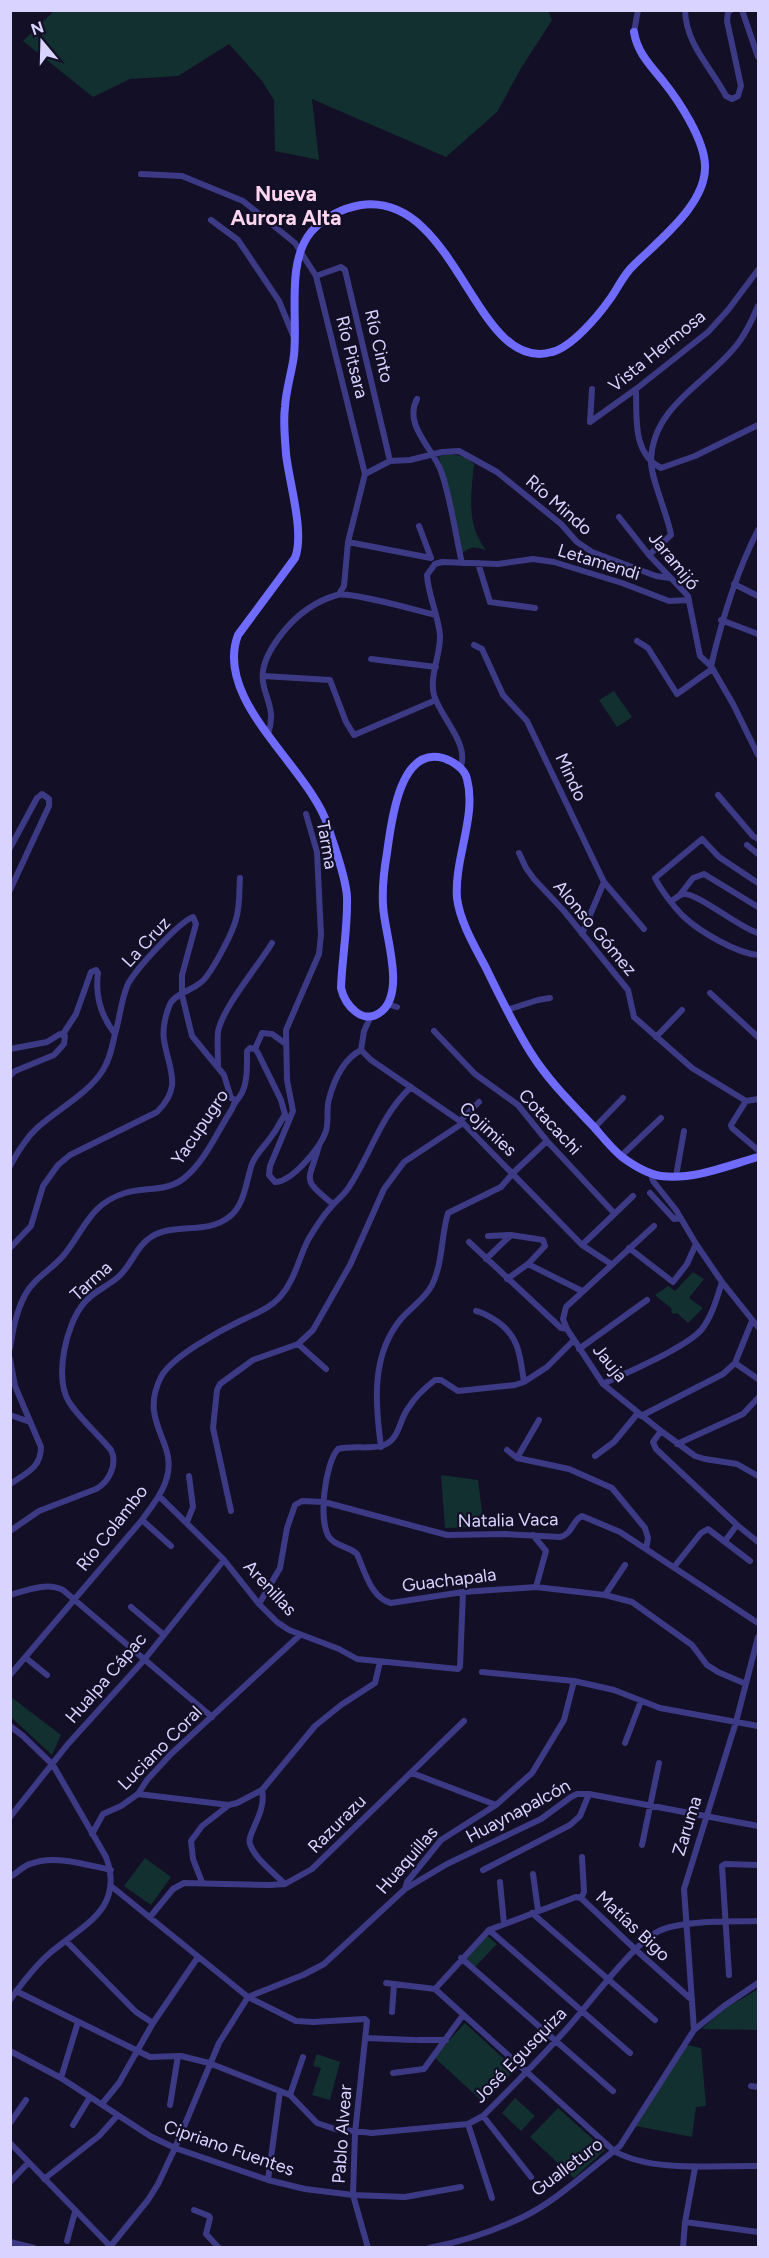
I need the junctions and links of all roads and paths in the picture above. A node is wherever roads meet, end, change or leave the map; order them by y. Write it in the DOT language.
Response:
graph roads {
  1 [pos="685,10"];
  2 [pos="730,10"];
  3 [pos="742,10"];
  4 [pos="637,11"];
  5 [pos="634,32"];
  6 [pos="759,57"];
  7 [pos="141,174"];
  8 [pos="211,220"];
  9 [pos="300,251"];
  10 [pos="759,270"];
  11 [pos="316,276"];
  12 [pos="759,306"];
  13 [pos="295,338"];
  14 [pos="592,389"];
  15 [pos="636,389"];
  16 [pos="417,399"];
  17 [pos="759,425"];
  18 [pos="433,454"];
  19 [pos="390,461"];
  20 [pos="650,462"];
  21 [pos="365,474"];
  22 [pos="620,517"];
  23 [pos="419,526"];
  24 [pos="759,530"];
  25 [pos="348,542"];
  26 [pos="649,555"];
  27 [pos="462,562"];
  28 [pos="478,563"];
  29 [pos="432,564"];
  30 [pos="670,578"];
  31 [pos="734,584"];
  32 [pos="339,594"];
  33 [pos="759,596"];
  34 [pos="689,600"];
  35 [pos="535,608"];
  36 [pos="436,615"];
  37 [pos="721,620"];
  38 [pos="759,634"];
  39 [pos="637,640"];
  40 [pos="474,645"];
  41 [pos="371,659"];
  42 [pos="436,667"];
  43 [pos="711,668"];
  44 [pos="263,676"];
  45 [pos="436,700"];
  46 [pos="268,734"];
  47 [pos="759,755"];
  48 [pos="460,768"];
  49 [pos="718,795"];
  50 [pos="306,814"];
  51 [pos="759,838"];
  52 [pos="747,845"];
  53 [pos="10,848"];
  54 [pos="519,853"];
  55 [pos="759,854"];
  56 [pos="240,878"];
  57 [pos="604,882"];
  58 [pos="759,883"];
  59 [pos="10,890"];
  60 [pos="679,896"];
  61 [pos="671,901"];
  62 [pos="759,907"];
  63 [pos="645,929"];
  64 [pos="759,933"];
  65 [pos="582,934"];
  66 [pos="272,943"];
  67 [pos="759,955"];
  68 [pos="711,993"];
  69 [pos="182,995"];
  70 [pos="549,998"];
  71 [pos="387,1004"];
  72 [pos="397,1007"];
  73 [pos="507,1010"];
  74 [pos="682,1010"];
  75 [pos="371,1016"];
  76 [pos="434,1031"];
  77 [pos="63,1034"];
  78 [pos="115,1034"];
  79 [pos="656,1036"];
  80 [pos="759,1037"];
  81 [pos="286,1044"];
  82 [pos="253,1048"];
  83 [pos="10,1049"];
  84 [pos="362,1050"];
  85 [pos="218,1066"];
  86 [pos="10,1076"];
  87 [pos="411,1087"];
  88 [pos="623,1098"];
  89 [pos="235,1100"];
  90 [pos="759,1100"];
  91 [pos="746,1101"];
  92 [pos="479,1102"];
  93 [pos="285,1115"];
  94 [pos="661,1118"];
  95 [pos="461,1122"];
  96 [pos="287,1124"];
  97 [pos="594,1128"];
  98 [pos="684,1131"];
  99 [pos="548,1141"];
  100 [pos="319,1143"];
  101 [pos="759,1150"];
  102 [pos="621,1156"];
  103 [pos="759,1157"];
  104 [pos="10,1166"];
  105 [pos="513,1173"];
  106 [pos="651,1174"];
  107 [pos="676,1176"];
  108 [pos="650,1193"];
  109 [pos="633,1196"];
  110 [pos="333,1204"];
  111 [pos="614,1213"];
  112 [pos="681,1218"];
  113 [pos="654,1226"];
  114 [pos="511,1235"];
  115 [pos="488,1236"];
  116 [pos="469,1242"];
  117 [pos="696,1244"];
  118 [pos="582,1245"];
  119 [pos="10,1248"];
  120 [pos="629,1248"];
  121 [pos="486,1259"];
  122 [pos="528,1264"];
  123 [pos="611,1264"];
  124 [pos="507,1279"];
  125 [pos="722,1282"];
  126 [pos="582,1291"];
  127 [pos="647,1300"];
  128 [pos="476,1311"];
  129 [pos="752,1321"];
  130 [pos="759,1327"];
  131 [pos="567,1329"];
  132 [pos="573,1341"];
  133 [pos="298,1344"];
  134 [pos="10,1348"];
  135 [pos="579,1349"];
  136 [pos="10,1359"];
  137 [pos="735,1363"];
  138 [pos="326,1370"];
  139 [pos="759,1379"];
  140 [pos="524,1382"];
  141 [pos="603,1384"];
  142 [pos="759,1398"];
  143 [pos="10,1415"];
  144 [pos="640,1415"];
  145 [pos="539,1420"];
  146 [pos="30,1422"];
  147 [pos="661,1431"];
  148 [pos="677,1444"];
  149 [pos="381,1447"];
  150 [pos="507,1450"];
  151 [pos="595,1456"];
  152 [pos="517,1458"];
  153 [pos="189,1476"];
  154 [pos="759,1476"];
  155 [pos="10,1484"];
  156 [pos="159,1496"];
  157 [pos="324,1502"];
  158 [pos="231,1511"];
  159 [pos="142,1520"];
  160 [pos="187,1522"];
  161 [pos="737,1525"];
  162 [pos="10,1531"];
  163 [pos="533,1535"];
  164 [pos="725,1541"];
  165 [pos="759,1542"];
  166 [pos="171,1546"];
  167 [pos="646,1549"];
  168 [pos="224,1560"];
  169 [pos="750,1561"];
  170 [pos="625,1565"];
  171 [pos="674,1567"];
  172 [pos="536,1587"];
  173 [pos="463,1592"];
  174 [pos="10,1595"];
  175 [pos="605,1595"];
  176 [pos="74,1599"];
  177 [pos="259,1604"];
  178 [pos="131,1607"];
  179 [pos="759,1623"];
  180 [pos="164,1635"];
  181 [pos="300,1635"];
  182 [pos="759,1637"];
  183 [pos="26,1658"];
  184 [pos="144,1660"];
  185 [pos="380,1662"];
  186 [pos="482,1672"];
  187 [pos="10,1675"];
  188 [pos="47,1676"];
  189 [pos="574,1681"];
  190 [pos="746,1684"];
  191 [pos="641,1701"];
  192 [pos="212,1717"];
  193 [pos="464,1721"];
  194 [pos="736,1722"];
  195 [pos="10,1726"];
  196 [pos="759,1726"];
  197 [pos="625,1743"];
  198 [pos="658,1763"];
  199 [pos="53,1765"];
  200 [pos="412,1773"];
  201 [pos="262,1790"];
  202 [pos="138,1794"];
  203 [pos="589,1794"];
  204 [pos="229,1805"];
  205 [pos="496,1805"];
  206 [pos="650,1806"];
  207 [pos="705,1816"];
  208 [pos="10,1817"];
  209 [pos="759,1827"];
  210 [pos="92,1834"];
  211 [pos="642,1845"];
  212 [pos="582,1857"];
  213 [pos="759,1865"];
  214 [pos="111,1870"];
  215 [pos="483,1870"];
  216 [pos="533,1874"];
  217 [pos="10,1877"];
  218 [pos="500,1881"];
  219 [pos="202,1882"];
  220 [pos="285,1884"];
  221 [pos="111,1886"];
  222 [pos="405,1888"];
  223 [pos="581,1898"];
  224 [pos="535,1911"];
  225 [pos="150,1917"];
  226 [pos="759,1921"];
  227 [pos="727,1923"];
  228 [pos="504,1924"];
  229 [pos="685,1925"];
  230 [pos="489,1930"];
  231 [pos="66,1941"];
  232 [pos="636,1950"];
  233 [pos="198,1957"];
  234 [pos="461,1958"];
  235 [pos="729,1974"];
  236 [pos="608,1981"];
  237 [pos="386,1983"];
  238 [pos="758,1983"];
  239 [pos="394,1984"];
  240 [pos="436,1990"];
  241 [pos="16,1991"];
  242 [pos="248,1997"];
  243 [pos="10,2000"];
  244 [pos="692,2000"];
  245 [pos="582,2011"];
  246 [pos="392,2012"];
  247 [pos="463,2014"];
  248 [pos="655,2020"];
  249 [pos="78,2022"];
  250 [pos="153,2023"];
  251 [pos="694,2030"];
  252 [pos="366,2038"];
  253 [pos="446,2040"];
  254 [pos="556,2041"];
  255 [pos="136,2051"];
  256 [pos="630,2053"];
  257 [pos="12,2055"];
  258 [pos="178,2056"];
  259 [pos="303,2057"];
  260 [pos="209,2064"];
  261 [pos="526,2072"];
  262 [pos="393,2073"];
  263 [pos="61,2078"];
  264 [pos="751,2086"];
  265 [pos="759,2087"];
  266 [pos="280,2091"];
  267 [pos="613,2091"];
  268 [pos="290,2095"];
  269 [pos="90,2097"];
  270 [pos="26,2100"];
  271 [pos="102,2104"];
  272 [pos="170,2104"];
  273 [pos="117,2116"];
  274 [pos="483,2116"];
  275 [pos="10,2123"];
  276 [pos="468,2124"];
  277 [pos="73,2125"];
  278 [pos="355,2133"];
  279 [pos="10,2143"];
  280 [pos="175,2148"];
  281 [pos="614,2151"];
  282 [pos="28,2163"];
  283 [pos="759,2166"];
  284 [pos="695,2168"];
  285 [pos="531,2177"];
  286 [pos="44,2179"];
  287 [pos="268,2180"];
  288 [pos="10,2182"];
  289 [pos="461,2187"];
  290 [pos="353,2196"];
  291 [pos="492,2198"];
  292 [pos="194,2210"];
  293 [pos="75,2212"];
  294 [pos="685,2222"];
  295 [pos="759,2232"];
  296 [pos="67,2241"];
  297 [pos="10,2242"];
  298 [pos="34,2247"];
  299 [pos="110,2247"];
  300 [pos="219,2247"];
  301 [pos="368,2247"];
  302 [pos="429,2247"];
  303 [pos="683,2247"];
  1 -- 2 [label="street"];
  3 -- 6 [label="street"];
  4 -- 5 [label="street"];
  5 -- 9 [label="street"];
  7 -- 9 [label="street, Río Pitsara"];
  8 -- 13 [label="street"];
  9 -- 11 [label="street, Río Pitsara"];
  9 -- 13 [label="street"];
  10 -- 15 [label="street, Vista Hermosa"];
  11 -- 19 [label="street, Río Cinto"];
  11 -- 21 [label="street, Río Pitsara"];
  12 -- 20 [label="street"];
  13 -- 46 [label="street"];
  14 -- 15 [label="street, Vista Hermosa"];
  15 -- 20 [label="street"];
  16 -- 18 [label="street"];
  17 -- 20 [label="street"];
  18 -- 19 [label="street, Río Mindo"];
  18 -- 27 [label="street"];
  18 -- 30 [label="street, Río Mindo"];
  19 -- 21 [label="street"];
  20 -- 26 [label="street"];
  21 -- 25 [label="street"];
  22 -- 26 [label="street, Jaramijó"];
  23 -- 29 [label="street"];
  24 -- 31 [label="street"];
  25 -- 29 [label="street, Letamendi"];
  25 -- 32 [label="street"];
  26 -- 30 [label="street, Jaramijó"];
  27 -- 28 [label="street, Letamendi"];
  27 -- 29 [label="street, Letamendi"];
  28 -- 34 [label="street, Letamendi"];
  28 -- 35 [label="street"];
  29 -- 36 [label="street"];
  30 -- 34 [label="street, Jaramijó"];
  31 -- 33 [label="street"];
  31 -- 37 [label="street"];
  32 -- 36 [label="street"];
  32 -- 44 [label="street"];
  34 -- 43 [label="street, Jaramijó"];
  36 -- 42 [label="street"];
  37 -- 38 [label="street"];
  37 -- 43 [label="street"];
  39 -- 43 [label="street"];
  40 -- 57 [label="street, Mindo"];
  41 -- 42 [label="street"];
  42 -- 45 [label="street"];
  43 -- 47 [label="street, Jaramijó"];
  44 -- 45 [label="street"];
  44 -- 46 [label="street"];
  45 -- 48 [label="street"];
  46 -- 75 [label="street"];
  48 -- 71 [label="street"];
  48 -- 73 [label="street"];
  49 -- 51 [label="street"];
  50 -- 81 [label="street, Tarma"];
  52 -- 55 [label="street"];
  53 -- 59 [label="street"];
  54 -- 65 [label="street, Alonso Gómez"];
  56 -- 69 [label="street"];
  57 -- 63 [label="street, Mindo"];
  57 -- 65 [label="street"];
  58 -- 61 [label="street"];
  60 -- 61 [label="street"];
  60 -- 62 [label="street"];
  60 -- 64 [label="street"];
  61 -- 67 [label="street"];
  65 -- 79 [label="street, Alonso Gómez"];
  66 -- 85 [label="street"];
  68 -- 80 [label="street"];
  69 -- 78 [label="street, La Cruz"];
  69 -- 85 [label="street"];
  69 -- 119 [label="street"];
  70 -- 73 [label="street"];
  71 -- 72 [label="street"];
  71 -- 75 [label="street"];
  73 -- 97 [label="street"];
  74 -- 79 [label="street"];
  75 -- 84 [label="street"];
  76 -- 99 [label="street, Cotacachi"];
  77 -- 78 [label="street"];
  77 -- 83 [label="street"];
  77 -- 86 [label="street"];
  78 -- 104 [label="street"];
  79 -- 91 [label="street, Alonso Gómez"];
  81 -- 82 [label="street"];
  81 -- 96 [label="street, Tarma"];
  82 -- 89 [label="street, Yacupugro"];
  82 -- 93 [label="street"];
  84 -- 87 [label="street, Cojimies"];
  84 -- 100 [label="street"];
  85 -- 89 [label="street"];
  87 -- 95 [label="street, Cojimies"];
  87 -- 110 [label="street, Río Colambo"];
  88 -- 97 [label="street"];
  89 -- 134 [label="street, Yacupugro"];
  90 -- 91 [label="street"];
  91 -- 101 [label="street"];
  92 -- 95 [label="street"];
  93 -- 96 [label="street"];
  93 -- 162 [label="street, Tarma"];
  94 -- 102 [label="street"];
  95 -- 105 [label="street, Cojimies"];
  95 -- 133 [label="street"];
  96 -- 100 [label="street, Tarma"];
  97 -- 102 [label="street"];
  98 -- 107 [label="street"];
  99 -- 105 [label="street"];
  99 -- 111 [label="street, Cotacachi"];
  100 -- 110 [label="street"];
  102 -- 106 [label="street"];
  103 -- 107 [label="street"];
  105 -- 118 [label="street, Cojimies"];
  105 -- 149 [label="street"];
  106 -- 107 [label="street"];
  106 -- 112 [label="street"];
  108 -- 112 [label="street"];
  109 -- 111 [label="street"];
  110 -- 156 [label="street, Río Colambo"];
  111 -- 118 [label="street"];
  112 -- 117 [label="street"];
  113 -- 120 [label="street"];
  114 -- 115 [label="street"];
  114 -- 121 [label="street"];
  114 -- 122 [label="street"];
  116 -- 121 [label="street"];
  117 -- 120 [label="street"];
  117 -- 125 [label="street"];
  118 -- 123 [label="street, Cojimies"];
  120 -- 123 [label="street"];
  121 -- 124 [label="street"];
  122 -- 124 [label="street"];
  122 -- 126 [label="street"];
  123 -- 126 [label="street"];
  124 -- 131 [label="street"];
  125 -- 129 [label="street"];
  125 -- 141 [label="street"];
  126 -- 131 [label="street"];
  127 -- 135 [label="street"];
  128 -- 140 [label="street"];
  129 -- 130 [label="street"];
  129 -- 137 [label="street"];
  131 -- 132 [label="street, Jauja"];
  132 -- 135 [label="street, Jauja"];
  132 -- 140 [label="street"];
  133 -- 138 [label="street"];
  133 -- 158 [label="street"];
  135 -- 141 [label="street, Jauja"];
  136 -- 146 [label="street"];
  137 -- 139 [label="street"];
  137 -- 144 [label="street"];
  140 -- 149 [label="street"];
  141 -- 144 [label="street, Jauja"];
  142 -- 148 [label="street"];
  143 -- 146 [label="street"];
  144 -- 147 [label="street, Jauja"];
  144 -- 151 [label="street"];
  145 -- 152 [label="street"];
  146 -- 155 [label="street"];
  147 -- 148 [label="street, Jauja"];
  147 -- 161 [label="street"];
  148 -- 154 [label="street, Jauja"];
  149 -- 157 [label="street"];
  150 -- 152 [label="street"];
  152 -- 167 [label="street"];
  153 -- 160 [label="street"];
  156 -- 159 [label="street, Río Colambo"];
  156 -- 160 [label="street, Arenillas"];
  157 -- 163 [label="street, Natalia Vaca"];
  157 -- 173 [label="street, Guachapala"];
  157 -- 177 [label="street"];
  159 -- 166 [label="street"];
  159 -- 176 [label="street, Río Colambo"];
  160 -- 168 [label="street, Arenillas"];
  161 -- 164 [label="street"];
  161 -- 165 [label="street"];
  163 -- 167 [label="street, Natalia Vaca"];
  163 -- 172 [label="street"];
  164 -- 169 [label="street"];
  164 -- 171 [label="street"];
  167 -- 171 [label="street, Natalia Vaca"];
  168 -- 177 [label="street, Arenillas"];
  168 -- 180 [label="street, Hualpa Cápac"];
  170 -- 175 [label="street"];
  171 -- 179 [label="street, Natalia Vaca"];
  172 -- 173 [label="street, Guachapala"];
  172 -- 175 [label="street, Guachapala"];
  173 -- 185 [label="street, Arenillas"];
  174 -- 176 [label="street"];
  175 -- 190 [label="street, Guachapala"];
  176 -- 183 [label="street, Río Colambo"];
  176 -- 184 [label="street"];
  177 -- 181 [label="street, Arenillas"];
  178 -- 180 [label="street"];
  180 -- 184 [label="street, Hualpa Cápac"];
  181 -- 185 [label="street, Arenillas"];
  181 -- 192 [label="street, Luciano Coral"];
  182 -- 190 [label="street, Zaruma"];
  183 -- 187 [label="street, Río Colambo"];
  183 -- 188 [label="street"];
  184 -- 192 [label="street"];
  184 -- 199 [label="street, Hualpa Cápac"];
  185 -- 201 [label="street"];
  186 -- 189 [label="street"];
  189 -- 191 [label="street"];
  189 -- 205 [label="street, Huaquillas"];
  190 -- 194 [label="street, Zaruma"];
  191 -- 194 [label="street"];
  191 -- 197 [label="street"];
  192 -- 202 [label="street, Luciano Coral"];
  193 -- 200 [label="street, Razurazu"];
  194 -- 196 [label="street"];
  194 -- 207 [label="street, Zaruma"];
  195 -- 199 [label="street"];
  198 -- 206 [label="street"];
  199 -- 208 [label="street, Hualpa Cápac"];
  199 -- 210 [label="street"];
  200 -- 205 [label="street"];
  200 -- 220 [label="street, Razurazu"];
  201 -- 204 [label="street"];
  201 -- 220 [label="street"];
  202 -- 204 [label="street"];
  202 -- 210 [label="street, Luciano Coral"];
  203 -- 206 [label="street, Huaynapalcón"];
  203 -- 215 [label="street"];
  203 -- 222 [label="street, Huaynapalcón"];
  204 -- 219 [label="street"];
  205 -- 222 [label="street, Huaquillas"];
  206 -- 207 [label="street, Huaynapalcón"];
  206 -- 211 [label="street"];
  207 -- 209 [label="street, Huaynapalcón"];
  207 -- 229 [label="street, Zaruma"];
  210 -- 214 [label="street"];
  212 -- 223 [label="street"];
  213 -- 227 [label="street"];
  214 -- 217 [label="street"];
  214 -- 221 [label="street"];
  216 -- 224 [label="street"];
  218 -- 228 [label="street"];
  219 -- 220 [label="street, Razurazu"];
  219 -- 225 [label="street, Razurazu"];
  221 -- 225 [label="street"];
  221 -- 231 [label="street"];
  222 -- 242 [label="street, Huaquillas"];
  223 -- 224 [label="street, Matías Bigo"];
  223 -- 232 [label="street, Matías Bigo"];
  224 -- 228 [label="street, Matías Bigo"];
  224 -- 236 [label="street"];
  225 -- 233 [label="street"];
  226 -- 227 [label="street, José Egusquiza"];
  227 -- 229 [label="street, José Egusquiza"];
  227 -- 235 [label="street"];
  228 -- 230 [label="street, Matías Bigo"];
  229 -- 232 [label="street, José Egusquiza"];
  229 -- 244 [label="street, Zaruma"];
  230 -- 234 [label="street, Matías Bigo"];
  230 -- 245 [label="street"];
  231 -- 241 [label="street"];
  231 -- 250 [label="street"];
  232 -- 236 [label="street, José Egusquiza"];
  232 -- 244 [label="street, Matías Bigo"];
  233 -- 242 [label="street"];
  233 -- 250 [label="street"];
  234 -- 240 [label="street, Matías Bigo"];
  234 -- 254 [label="street"];
  236 -- 245 [label="street, José Egusquiza"];
  236 -- 248 [label="street"];
  237 -- 239 [label="street"];
  238 -- 251 [label="street, Gualleturo"];
  239 -- 240 [label="street"];
  239 -- 246 [label="street"];
  240 -- 247 [label="street"];
  241 -- 243 [label="street"];
  241 -- 249 [label="street, José Egusquiza"];
  242 -- 252 [label="street, Pablo Alvear"];
  242 -- 260 [label="street"];
  244 -- 251 [label="street, Zaruma"];
  245 -- 254 [label="street, José Egusquiza"];
  245 -- 256 [label="street"];
  247 -- 253 [label="street"];
  247 -- 261 [label="street"];
  249 -- 255 [label="street, José Egusquiza"];
  249 -- 263 [label="street"];
  250 -- 255 [label="street"];
  251 -- 281 [label="street, Gualleturo"];
  252 -- 253 [label="street"];
  252 -- 278 [label="street, Pablo Alvear"];
  253 -- 262 [label="street"];
  254 -- 261 [label="street, José Egusquiza"];
  254 -- 267 [label="street"];
  255 -- 258 [label="street, José Egusquiza"];
  255 -- 271 [label="street"];
  257 -- 263 [label="street, Cipriano Fuentes"];
  258 -- 260 [label="street, José Egusquiza"];
  258 -- 272 [label="street"];
  259 -- 268 [label="street"];
  260 -- 266 [label="street, José Egusquiza"];
  260 -- 280 [label="street"];
  261 -- 274 [label="street, José Egusquiza"];
  261 -- 281 [label="street"];
  263 -- 269 [label="street, Cipriano Fuentes"];
  264 -- 265 [label="street"];
  266 -- 268 [label="street, José Egusquiza"];
  266 -- 287 [label="street"];
  268 -- 278 [label="street, José Egusquiza"];
  269 -- 271 [label="street, Cipriano Fuentes"];
  269 -- 277 [label="street"];
  270 -- 275 [label="street"];
  271 -- 273 [label="street, Cipriano Fuentes"];
  273 -- 280 [label="street, Cipriano Fuentes"];
  273 -- 286 [label="street"];
  274 -- 276 [label="street, José Egusquiza"];
  274 -- 285 [label="street"];
  276 -- 278 [label="street, José Egusquiza"];
  276 -- 291 [label="street"];
  278 -- 290 [label="street, Pablo Alvear"];
  279 -- 282 [label="street"];
  280 -- 287 [label="street, Cipriano Fuentes"];
  280 -- 299 [label="street"];
  281 -- 284 [label="street"];
  281 -- 302 [label="street, Gualleturo"];
  282 -- 286 [label="street"];
  282 -- 288 [label="street"];
  283 -- 284 [label="street"];
  284 -- 294 [label="street"];
  286 -- 293 [label="street"];
  287 -- 290 [label="street, Cipriano Fuentes"];
  289 -- 290 [label="street, Cipriano Fuentes"];
  290 -- 301 [label="street, Pablo Alvear"];
  292 -- 300 [label="street"];
  293 -- 296 [label="street"];
  293 -- 299 [label="street"];
  294 -- 295 [label="street"];
  294 -- 303 [label="street"];
  297 -- 298 [label="street"];
}
